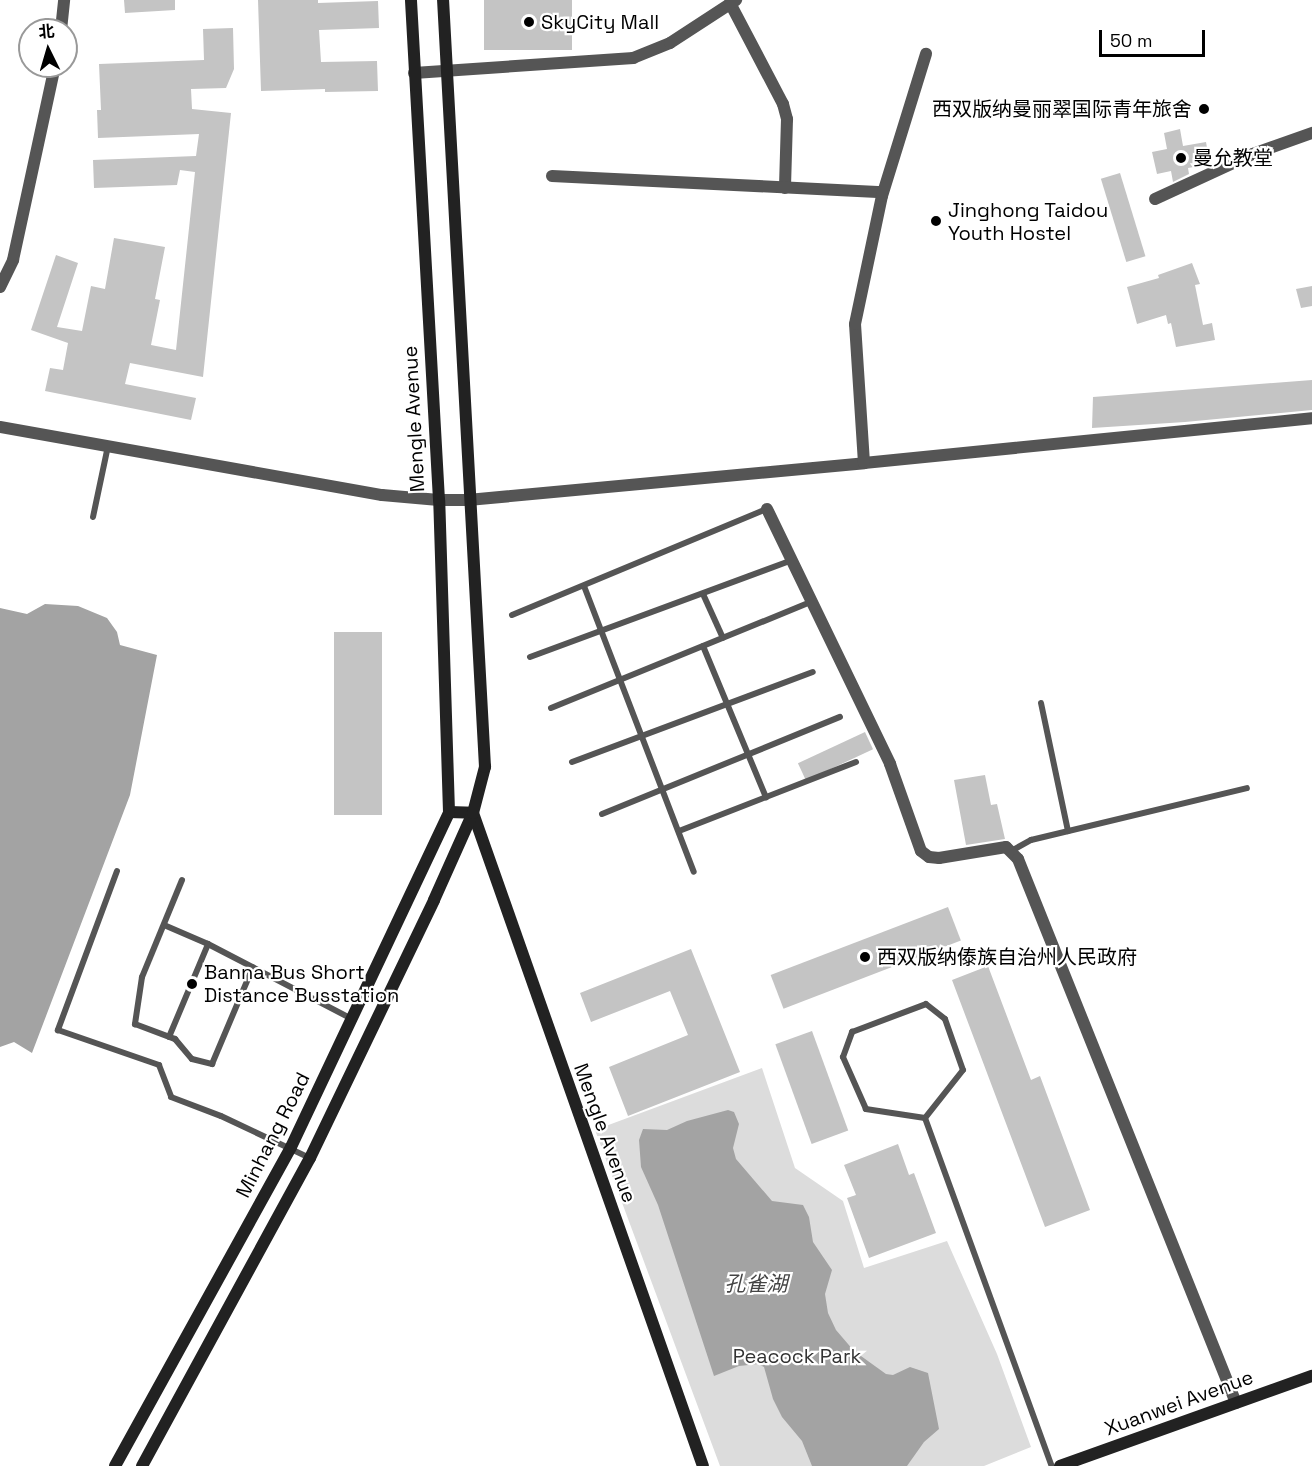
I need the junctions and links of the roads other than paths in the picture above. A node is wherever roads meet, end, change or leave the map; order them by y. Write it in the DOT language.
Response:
graph roads {
  1 [pos="64,0"];
  2 [pos="411,0"];
  3 [pos="443,0"];
  4 [pos="733,2"];
  5 [pos="62,18"];
  6 [pos="926,54"];
  7 [pos="446,71"];
  8 [pos="414,73"];
  9 [pos="52,78"];
  10 [pos="1312,133"];
  11 [pos="552,176"];
  12 [pos="786,188"];
  13 [pos="883,192"];
  14 [pos="1155,199"];
  15 [pos="0,287"];
  16 [pos="1312,418"];
  17 [pos="0,427"];
  18 [pos="108,446"];
  19 [pos="864,463"];
  20 [pos="468,500"];
  21 [pos="439,501"];
  22 [pos="767,510"];
  23 [pos="93,517"];
  24 [pos="792,560"];
  25 [pos="584,586"];
  26 [pos="703,594"];
  27 [pos="812,602"];
  28 [pos="512,615"];
  29 [pos="602,632"];
  30 [pos="723,638"];
  31 [pos="703,646"];
  32 [pos="530,657"];
  33 [pos="813,672"];
  34 [pos="620,680"];
  35 [pos="1041,703"];
  36 [pos="727,704"];
  37 [pos="551,708"];
  38 [pos="840,717"];
  39 [pos="642,736"];
  40 [pos="749,754"];
  41 [pos="572,762"];
  42 [pos="856,762"];
  43 [pos="1247,788"];
  44 [pos="662,789"];
  45 [pos="766,797"];
  46 [pos="448,812"];
  47 [pos="473,813"];
  48 [pos="602,814"];
  49 [pos="678,831"];
  50 [pos="1068,831"];
  51 [pos="1011,851"];
  52 [pos="117,871"];
  53 [pos="694,872"];
  54 [pos="182,880"];
  55 [pos="164,925"];
  56 [pos="208,944"];
  57 [pos="253,967"];
  58 [pos="352,1019"];
  59 [pos="169,1037"];
  60 [pos="925,1118"];
  61 [pos="291,1147"];
  62 [pos="310,1158"];
  63 [pos="1312,1376"];
  64 [pos="1236,1403"];
  65 [pos="115,1466"];
  66 [pos="142,1466"];
  67 [pos="703,1466"];
  68 [pos="1053,1466"];
  69 [pos="1060,1466"];
  1 -- 5 [label="street"];
  2 -- 8 [label="main road, Mengle Avenue"];
  3 -- 7 [label="main road"];
  4 -- 7 [label="street"];
  4 -- 12 [label="street"];
  6 -- 13 [label="street"];
  7 -- 8 [label="street"];
  7 -- 20 [label="main road"];
  8 -- 21 [label="main road, Mengle Avenue"];
  9 -- 15 [label="street"];
  10 -- 14 [label="street"];
  11 -- 12 [label="street"];
  12 -- 13 [label="street"];
  13 -- 19 [label="street"];
  16 -- 19 [label="street"];
  17 -- 18 [label="street"];
  18 -- 21 [label="street"];
  18 -- 23 [label="lane"];
  19 -- 20 [label="street"];
  20 -- 21 [label="street"];
  20 -- 47 [label="main road"];
  21 -- 46 [label="main road, Mengle Avenue"];
  22 -- 24 [label="street"];
  22 -- 25 [label="lane"];
  24 -- 26 [label="lane"];
  24 -- 27 [label="street"];
  25 -- 28 [label="lane"];
  25 -- 29 [label="lane"];
  26 -- 29 [label="lane"];
  26 -- 30 [label="lane"];
  27 -- 30 [label="lane"];
  27 -- 51 [label="street"];
  29 -- 32 [label="lane"];
  29 -- 34 [label="lane"];
  30 -- 31 [label="lane"];
  31 -- 34 [label="lane"];
  31 -- 36 [label="lane"];
  33 -- 36 [label="lane"];
  34 -- 37 [label="lane"];
  34 -- 39 [label="lane"];
  35 -- 50 [label="lane"];
  36 -- 39 [label="lane"];
  36 -- 40 [label="lane"];
  38 -- 40 [label="lane"];
  39 -- 41 [label="lane"];
  39 -- 44 [label="lane"];
  40 -- 44 [label="lane"];
  40 -- 45 [label="lane"];
  42 -- 45 [label="lane"];
  43 -- 50 [label="lane"];
  44 -- 48 [label="lane"];
  44 -- 49 [label="lane"];
  45 -- 49 [label="lane"];
  46 -- 47 [label="main road"];
  46 -- 58 [label="main road, Minhang Road"];
  47 -- 62 [label="main road"];
  47 -- 67 [label="main road, Mengle Avenue"];
  49 -- 53 [label="lane"];
  50 -- 51 [label="lane"];
  51 -- 64 [label="street"];
  52 -- 61 [label="lane"];
  54 -- 55 [label="lane"];
  55 -- 56 [label="lane"];
  55 -- 59 [label="lane"];
  56 -- 57 [label="lane"];
  56 -- 59 [label="lane"];
  57 -- 58 [label="lane"];
  57 -- 59 [label="lane"];
  58 -- 61 [label="main road, Minhang Road"];
  60 -- 60 [label="lane"];
  60 -- 68 [label="lane"];
  61 -- 62 [label="lane"];
  61 -- 65 [label="main road, Minhang Road"];
  62 -- 66 [label="main road"];
  63 -- 64 [label="main road, Xuanwei Avenue"];
  64 -- 69 [label="main road, Xuanwei Avenue"];
}
